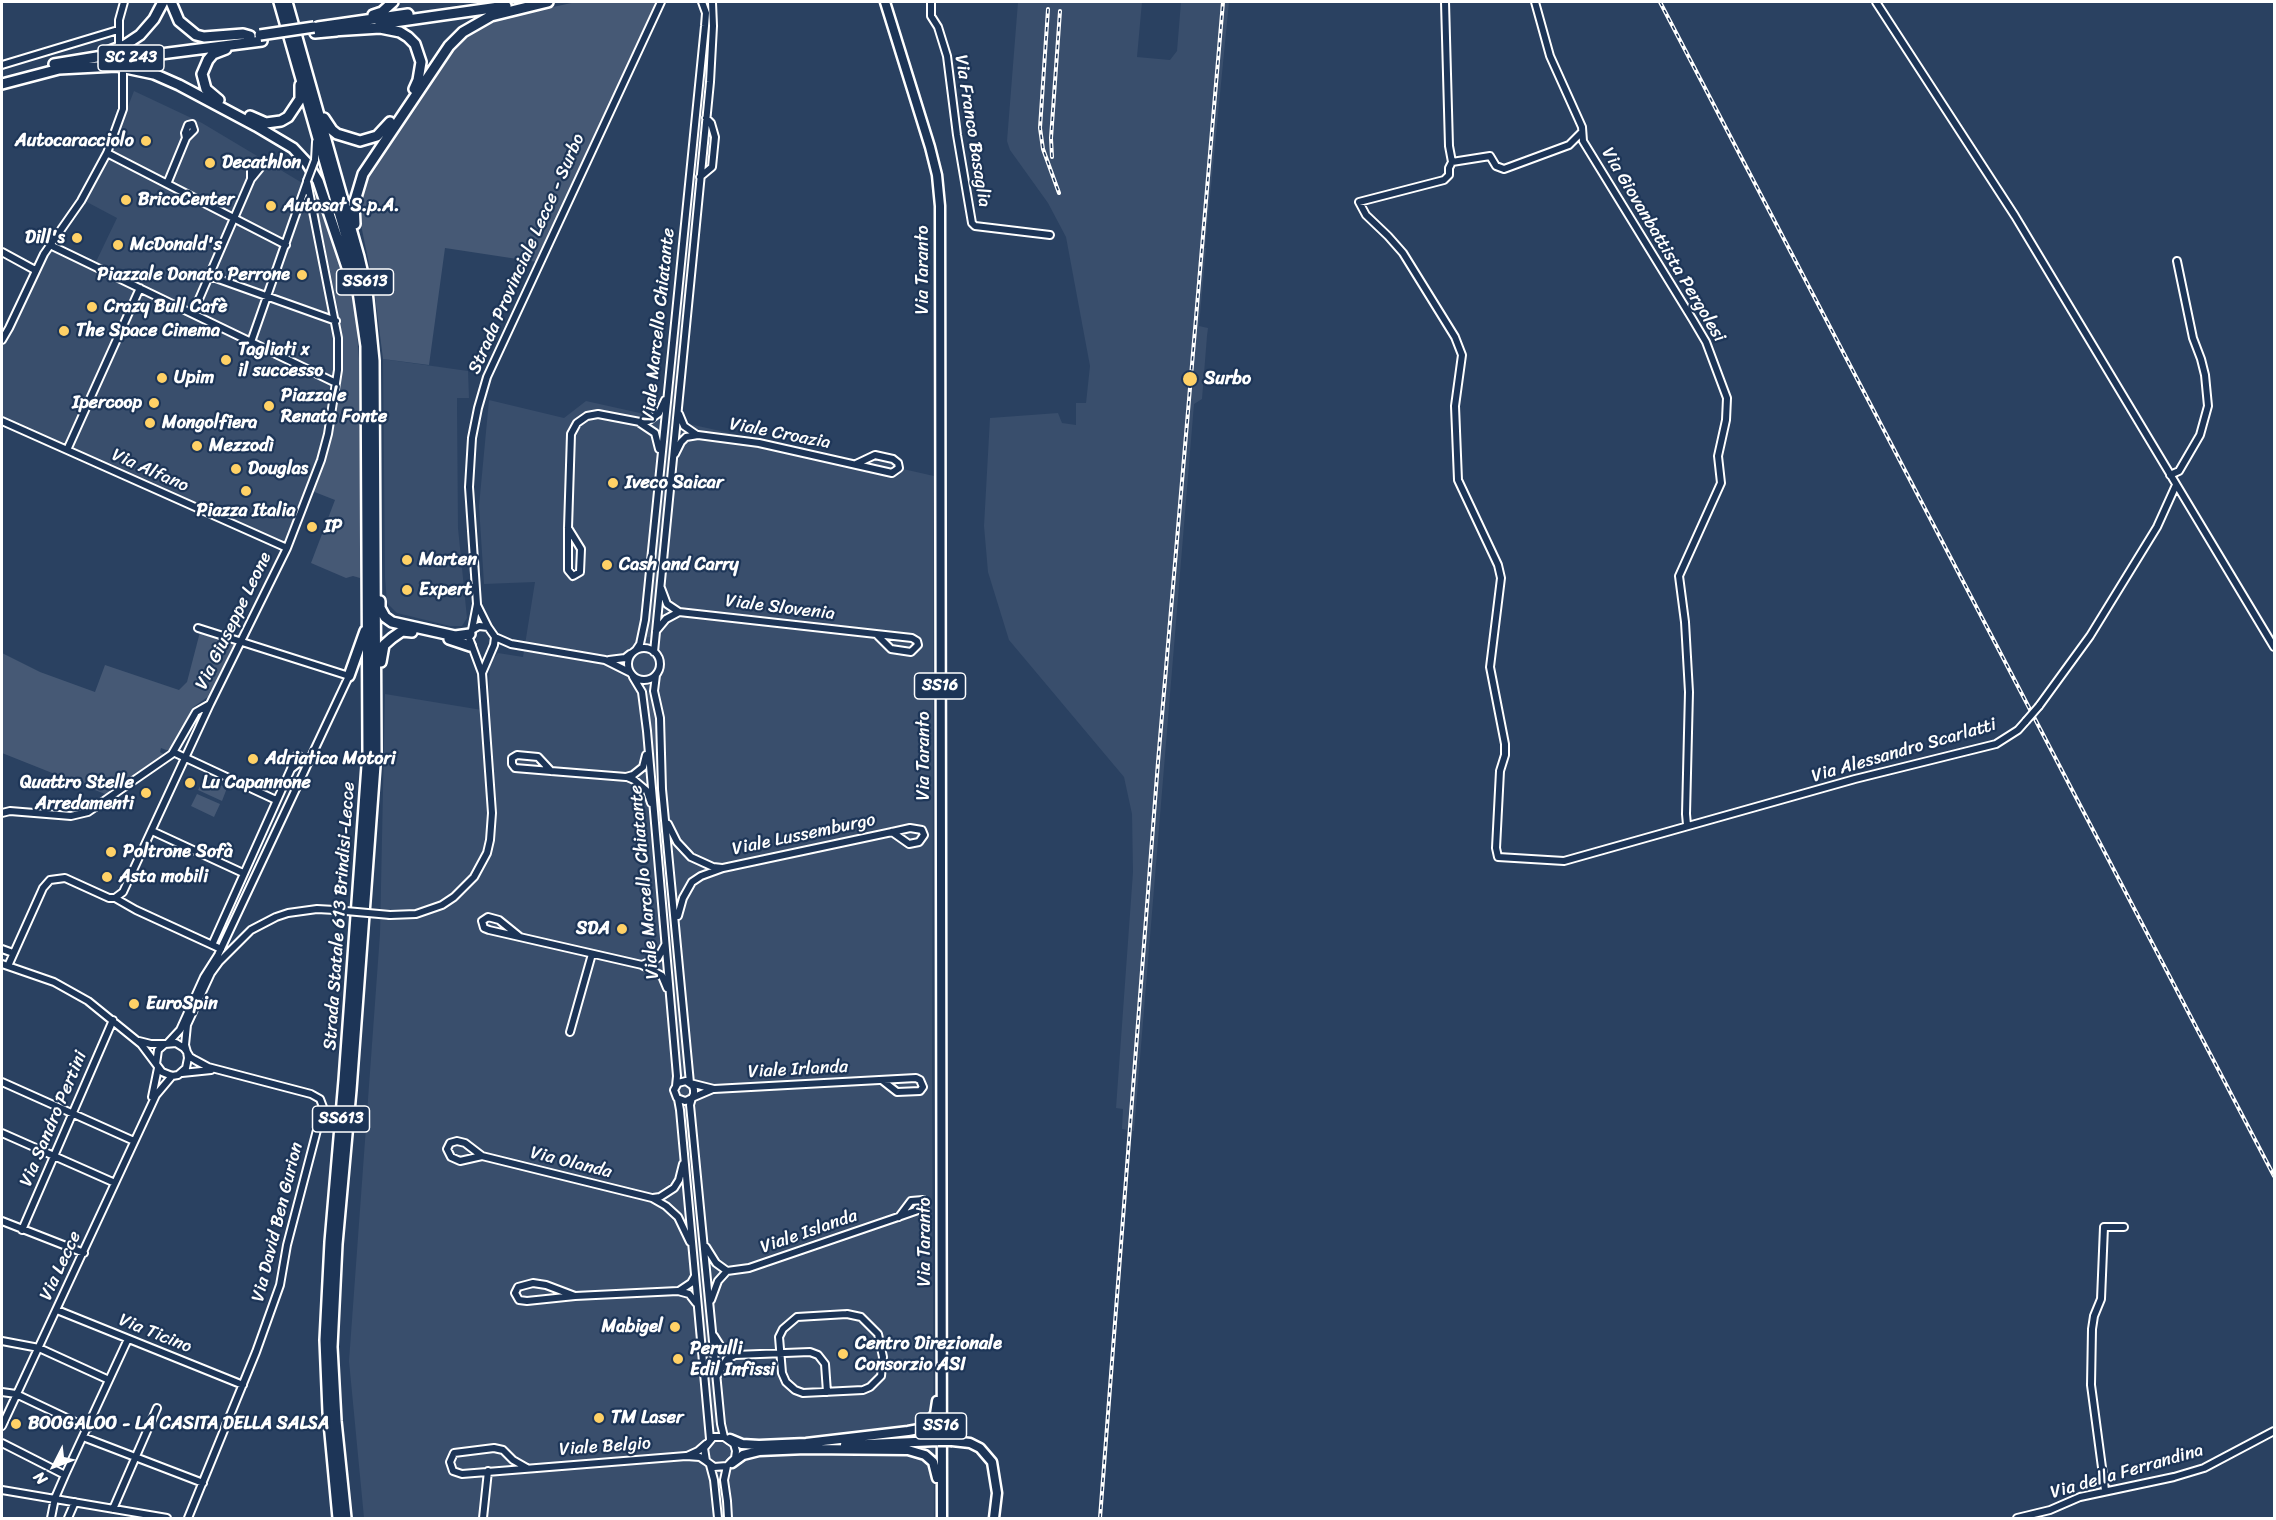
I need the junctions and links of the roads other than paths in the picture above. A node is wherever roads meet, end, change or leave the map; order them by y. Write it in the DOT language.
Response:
graph roads {
  1 [pos="124,2"];
  2 [pos="163,2"];
  3 [pos="171,2"];
  4 [pos="278,2"];
  5 [pos="393,2"];
  6 [pos="499,2"];
  7 [pos="535,2"];
  8 [pos="548,2"];
  9 [pos="661,2"];
  10 [pos="702,2"];
  11 [pos="712,2"];
  12 [pos="886,2"];
  13 [pos="931,2"];
  14 [pos="1446,2"];
  15 [pos="1535,2"];
  16 [pos="1876,2"];
  17 [pos="287,6"];
  18 [pos="331,28"];
  19 [pos="118,30"];
  20 [pos="256,38"];
  21 [pos="119,44"];
  22 [pos="292,48"];
  23 [pos="303,59"];
  24 [pos="2,64"];
  25 [pos="59,66"];
  26 [pos="123,73"];
  27 [pos="2,78"];
  28 [pos="2,84"];
  29 [pos="310,109"];
  30 [pos="706,118"];
  31 [pos="1581,133"];
  32 [pos="186,138"];
  33 [pos="107,153"];
  34 [pos="1452,162"];
  35 [pos="700,177"];
  36 [pos="251,180"];
  37 [pos="307,181"];
  38 [pos="166,184"];
  39 [pos="234,219"];
  40 [pos="1050,236"];
  41 [pos="50,245"];
  42 [pos="286,245"];
  43 [pos="2,252"];
  44 [pos="2178,261"];
  45 [pos="35,270"];
  46 [pos="210,276"];
  47 [pos="140,288"];
  48 [pos="367,291"];
  49 [pos="267,297"];
  50 [pos="193,313"];
  51 [pos="336,321"];
  52 [pos="2,340"];
  53 [pos="251,342"];
  54 [pos="367,375"];
  55 [pos="336,383"];
  56 [pos="667,397"];
  57 [pos="677,409"];
  58 [pos="2,421"];
  59 [pos="640,422"];
  60 [pos="698,435"];
  61 [pos="67,450"];
  62 [pos="661,456"];
  63 [pos="672,463"];
  64 [pos="856,464"];
  65 [pos="2170,475"];
  66 [pos="2176,485"];
  67 [pos="568,528"];
  68 [pos="375,534"];
  69 [pos="287,548"];
  70 [pos="368,566"];
  71 [pos="660,582"];
  72 [pos="477,604"];
  73 [pos="679,612"];
  74 [pos="488,627"];
  75 [pos="198,628"];
  76 [pos="656,631"];
  77 [pos="471,632"];
  78 [pos="877,635"];
  79 [pos="495,637"];
  80 [pos="240,642"];
  81 [pos="511,644"];
  82 [pos="493,647"];
  83 [pos="2274,647"];
  84 [pos="472,648"];
  85 [pos="634,652"];
  86 [pos="654,652"];
  87 [pos="605,660"];
  88 [pos="482,673"];
  89 [pos="631,674"];
  90 [pos="656,675"];
  91 [pos="349,676"];
  92 [pos="210,704"];
  93 [pos="376,714"];
  94 [pos="647,731"];
  95 [pos="173,752"];
  96 [pos="185,758"];
  97 [pos="291,770"];
  98 [pos="551,771"];
  99 [pos="626,777"];
  100 [pos="276,800"];
  101 [pos="654,810"];
  102 [pos="2,813"];
  103 [pos="665,820"];
  104 [pos="1688,825"];
  105 [pos="152,831"];
  106 [pos="892,832"];
  107 [pos="723,868"];
  108 [pos="243,873"];
  109 [pos="115,898"];
  110 [pos="676,928"];
  111 [pos="520,937"];
  112 [pos="666,943"];
  113 [pos="212,945"];
  114 [pos="2,949"];
  115 [pos="221,949"];
  116 [pos="14,953"];
  117 [pos="592,954"];
  118 [pos="5,965"];
  119 [pos="642,965"];
  120 [pos="671,999"];
  121 [pos="113,1020"];
  122 [pos="187,1025"];
  123 [pos="570,1032"];
  124 [pos="128,1034"];
  125 [pos="168,1043"];
  126 [pos="187,1052"];
  127 [pos="157,1066"];
  128 [pos="217,1070"];
  129 [pos="175,1075"];
  130 [pos="883,1081"];
  131 [pos="2,1082"];
  132 [pos="690,1083"];
  133 [pos="676,1086"];
  134 [pos="714,1089"];
  135 [pos="678,1098"];
  136 [pos="692,1098"];
  137 [pos="73,1113"];
  138 [pos="145,1117"];
  139 [pos="2,1133"];
  140 [pos="134,1141"];
  141 [pos="54,1156"];
  142 [pos="482,1156"];
  143 [pos="685,1159"];
  144 [pos="115,1183"];
  145 [pos="652,1198"];
  146 [pos="899,1217"];
  147 [pos="2,1221"];
  148 [pos="2124,1227"];
  149 [pos="22,1230"];
  150 [pos="704,1244"];
  151 [pos="693,1247"];
  152 [pos="84,1253"];
  153 [pos="727,1271"];
  154 [pos="695,1275"];
  155 [pos="678,1291"];
  156 [pos="575,1296"];
  157 [pos="698,1306"];
  158 [pos="710,1306"];
  159 [pos="57,1310"];
  160 [pos="712,1331"];
  161 [pos="128,1339"];
  162 [pos="2,1341"];
  163 [pos="39,1348"];
  164 [pos="780,1353"];
  165 [pos="735,1355"];
  166 [pos="941,1368"];
  167 [pos="717,1379"];
  168 [pos="109,1380"];
  169 [pos="243,1385"];
  170 [pos="2,1392"];
  171 [pos="827,1392"];
  172 [pos="16,1394"];
  173 [pos="157,1408"];
  174 [pos="2,1426"];
  175 [pos="88,1428"];
  176 [pos="2274,1431"];
  177 [pos="83,1437"];
  178 [pos="727,1438"];
  179 [pos="708,1441"];
  180 [pos="2,1443"];
  181 [pos="806,1446"];
  182 [pos="686,1456"];
  183 [pos="136,1457"];
  184 [pos="708,1463"];
  185 [pos="729,1465"];
  186 [pos="527,1468"];
  187 [pos="488,1471"];
  188 [pos="65,1475"];
  189 [pos="203,1483"];
  190 [pos="942,1484"];
  191 [pos="2,1490"];
  192 [pos="2105,1490"];
  193 [pos="55,1498"];
  194 [pos="75,1502"];
  195 [pos="113,1509"];
  196 [pos="51,1518"];
  197 [pos="68,1518"];
  198 [pos="167,1518"];
  199 [pos="188,1518"];
  200 [pos="338,1518"];
  201 [pos="346,1518"];
  202 [pos="483,1518"];
  203 [pos="718,1518"];
  204 [pos="728,1518"];
  205 [pos="941,1518"];
  206 [pos="950,1518"];
  207 [pos="994,1518"];
  208 [pos="2017,1518"];
  1 -- 19 [label="street"];
  2 -- 25 [label="highway"];
  3 -- 20 [label="highway"];
  4 -- 17 [label="highway"];
  5 -- 18 [label="highway"];
  6 -- 18 [label="highway"];
  7 -- 18 [label="highway"];
  8 -- 48 [label="highway"];
  9 -- 72 [label="street, Strada Provinciale Lecce - Surbo"];
  10 -- 56 [label="street, Viale Marcello Chiatante"];
  11 -- 30 [label="street, Viale Marcello Chiatante"];
  12 -- 166 [label="main road, Via Taranto / SS16"];
  13 -- 40 [label="street, Via Franco Basaglia"];
  14 -- 34 [label="street"];
  15 -- 31 [label="street, Via Giovanbattista Pergolesi"];
  16 -- 65 [label="street"];
  17 -- 22 [label="highway, Strada Statale 613 Brindisi-Lecce / SS613"];
  17 -- 23 [label="highway, Strada Statale 613 Brindisi-Lecce / SS613"];
  18 -- 20 [label="highway, SC 243, bridge"];
  18 -- 23 [label="highway"];
  19 -- 21 [label="street"];
  19 -- 24 [label="street"];
  20 -- 22 [label="highway"];
  20 -- 25 [label="highway, SC 243"];
  22 -- 29 [label="highway, Strada Statale 613 Brindisi-Lecce / SS613"];
  23 -- 48 [label="highway, Strada Statale 613 Brindisi-Lecce / SS613"];
  25 -- 27 [label="highway, SC 243"];
  25 -- 28 [label="highway, SC 243"];
  25 -- 54 [label="highway"];
  26 -- 33 [label="street"];
  29 -- 37 [label="street, bridge"];
  29 -- 54 [label="highway, Strada Statale 613 Brindisi-Lecce / SS613"];
  30 -- 35 [label="street, Viale Marcello Chiatante"];
  30 -- 35 [label="street"];
  31 -- 34 [label="street"];
  31 -- 104 [label="street, Via Giovanbattista Pergolesi"];
  32 -- 38 [label="street"];
  33 -- 38 [label="street"];
  33 -- 41 [label="street"];
  34 -- 104 [label="street, Via Alessandro Scarlatti"];
  35 -- 57 [label="street, Viale Marcello Chiatante"];
  36 -- 39 [label="street"];
  37 -- 42 [label="street"];
  37 -- 51 [label="street, Via Giuseppe Leone"];
  38 -- 39 [label="street"];
  39 -- 42 [label="street"];
  39 -- 46 [label="street"];
  41 -- 45 [label="street"];
  41 -- 47 [label="street"];
  42 -- 49 [label="street"];
  43 -- 45 [label="street"];
  44 -- 65 [label="street"];
  45 -- 52 [label="street"];
  46 -- 49 [label="street"];
  46 -- 50 [label="street"];
  47 -- 50 [label="street"];
  47 -- 61 [label="street"];
  48 -- 68 [label="highway, Strada Statale 613 Brindisi-Lecce / SS613"];
  49 -- 51 [label="street"];
  49 -- 53 [label="street"];
  50 -- 53 [label="street"];
  51 -- 55 [label="street, Via Giuseppe Leone"];
  53 -- 55 [label="street"];
  54 -- 70 [label="highway, Strada Statale 613 Brindisi-Lecce / SS613"];
  55 -- 69 [label="street, Via Giuseppe Leone"];
  56 -- 59 [label="street"];
  56 -- 62 [label="street, Viale Marcello Chiatante"];
  57 -- 60 [label="street"];
  57 -- 63 [label="street, Viale Marcello Chiatante"];
  58 -- 61 [label="street, Via Alfano"];
  59 -- 62 [label="street"];
  59 -- 67 [label="street"];
  60 -- 63 [label="street"];
  60 -- 64 [label="street, Viale Croazia"];
  61 -- 69 [label="street, Via Alfano"];
  62 -- 85 [label="street, Viale Marcello Chiatante"];
  63 -- 71 [label="street, Viale Marcello Chiatante"];
  64 -- 64 [label="street, Viale Croazia"];
  65 -- 66 [label="street"];
  66 -- 83 [label="street"];
  66 -- 104 [label="street, Via Alessandro Scarlatti, bridge"];
  67 -- 67 [label="street"];
  68 -- 77 [label="highway"];
  68 -- 93 [label="highway, Strada Statale 613 Brindisi-Lecce / SS613"];
  69 -- 80 [label="street, Via Giuseppe Leone"];
  70 -- 91 [label="highway"];
  70 -- 200 [label="highway, Strada Statale 613 Brindisi-Lecce / SS613"];
  71 -- 73 [label="street"];
  71 -- 76 [label="street, Viale Marcello Chiatante"];
  72 -- 74 [label="street, Strada Provinciale Lecce - Surbo"];
  72 -- 77 [label="street, Strada Provinciale Lecce - Surbo"];
  73 -- 76 [label="street"];
  73 -- 78 [label="street, Viale Slovenia"];
  74 -- 77 [label="street"];
  74 -- 79 [label="street"];
  75 -- 80 [label="street"];
  76 -- 86 [label="street, Viale Marcello Chiatante"];
  77 -- 84 [label="street"];
  78 -- 78 [label="street, Viale Slovenia"];
  79 -- 81 [label="street"];
  79 -- 82 [label="street"];
  80 -- 91 [label="street"];
  80 -- 92 [label="street, Via Giuseppe Leone"];
  81 -- 82 [label="street"];
  81 -- 87 [label="street"];
  82 -- 84 [label="street"];
  82 -- 88 [label="street"];
  84 -- 88 [label="street"];
  84 -- 93 [label="highway"];
  85 -- 86 [label="street"];
  85 -- 87 [label="street"];
  85 -- 89 [label="street, Viale Marcello Chiatante"];
  86 -- 90 [label="street, Viale Marcello Chiatante"];
  87 -- 89 [label="street"];
  88 -- 122 [label="street, bridge"];
  89 -- 90 [label="street"];
  89 -- 94 [label="street, Viale Marcello Chiatante"];
  90 -- 103 [label="street, Viale Marcello Chiatante"];
  91 -- 115 [label="street"];
  92 -- 95 [label="street"];
  92 -- 96 [label="street, Via Giuseppe Leone"];
  93 -- 201 [label="highway, Strada Statale 613 Brindisi-Lecce / SS613"];
  94 -- 99 [label="street"];
  94 -- 101 [label="street, Viale Marcello Chiatante"];
  95 -- 96 [label="street"];
  95 -- 102 [label="street"];
  96 -- 100 [label="street"];
  96 -- 105 [label="street, Via Giuseppe Leone"];
  97 -- 100 [label="street"];
  98 -- 98 [label="street"];
  98 -- 99 [label="street"];
  99 -- 101 [label="street"];
  100 -- 108 [label="street"];
  101 -- 112 [label="street, Viale Marcello Chiatante"];
  103 -- 107 [label="street, Viale Lussemburgo"];
  103 -- 110 [label="street, Viale Marcello Chiatante"];
  105 -- 108 [label="street"];
  105 -- 109 [label="street, Via Giuseppe Leone"];
  106 -- 106 [label="street, Viale Lussemburgo"];
  106 -- 107 [label="street, Viale Lussemburgo"];
  107 -- 110 [label="street, Viale Lussemburgo"];
  108 -- 113 [label="street"];
  109 -- 113 [label="street"];
  109 -- 116 [label="street"];
  110 -- 132 [label="street, Viale Marcello Chiatante"];
  111 -- 111 [label="street"];
  111 -- 117 [label="street"];
  112 -- 119 [label="street"];
  112 -- 120 [label="street, Viale Marcello Chiatante"];
  113 -- 115 [label="street"];
  114 -- 116 [label="street"];
  115 -- 125 [label="street"];
  116 -- 118 [label="street"];
  117 -- 119 [label="street"];
  117 -- 123 [label="street"];
  118 -- 121 [label="street"];
  119 -- 120 [label="street"];
  120 -- 133 [label="street, Viale Marcello Chiatante"];
  121 -- 124 [label="street"];
  121 -- 137 [label="street, Via Sandro Pertini"];
  122 -- 125 [label="street"];
  122 -- 126 [label="street"];
  124 -- 125 [label="street"];
  124 -- 127 [label="street"];
  125 -- 126 [label="street"];
  125 -- 127 [label="street"];
  126 -- 128 [label="street, Via David Ben Gurion"];
  126 -- 129 [label="street"];
  127 -- 129 [label="street"];
  127 -- 138 [label="street, Via Lecce"];
  128 -- 129 [label="street, Via David Ben Gurion"];
  128 -- 169 [label="street, Via David Ben Gurion"];
  129 -- 138 [label="street, Via Lecce"];
  130 -- 130 [label="street, Viale Irlanda"];
  130 -- 134 [label="street, Viale Irlanda"];
  131 -- 137 [label="street"];
  132 -- 133 [label="street"];
  132 -- 134 [label="street, Viale Irlanda"];
  132 -- 136 [label="street, Viale Marcello Chiatante"];
  133 -- 135 [label="street, Viale Marcello Chiatante"];
  134 -- 136 [label="street, Viale Irlanda"];
  135 -- 136 [label="street"];
  135 -- 143 [label="street, Viale Marcello Chiatante"];
  136 -- 150 [label="street, Viale Marcello Chiatante"];
  137 -- 140 [label="street"];
  137 -- 141 [label="street, Via Sandro Pertini"];
  138 -- 140 [label="street, Via Lecce"];
  139 -- 141 [label="street"];
  140 -- 144 [label="street, Via Lecce"];
  141 -- 144 [label="street"];
  141 -- 149 [label="street, Via Sandro Pertini"];
  142 -- 142 [label="street, Via Olanda"];
  142 -- 145 [label="street, Via Olanda"];
  143 -- 145 [label="street"];
  143 -- 151 [label="street, Viale Marcello Chiatante"];
  144 -- 152 [label="street, Via Lecce"];
  145 -- 151 [label="street, Via Olanda"];
  146 -- 153 [label="street, Viale Islanda"];
  147 -- 149 [label="street"];
  148 -- 192 [label="street"];
  149 -- 152 [label="street"];
  150 -- 153 [label="street"];
  150 -- 158 [label="street, Viale Marcello Chiatante"];
  151 -- 154 [label="street, Viale Marcello Chiatante"];
  152 -- 159 [label="street, Via Lecce"];
  153 -- 158 [label="street"];
  154 -- 155 [label="street"];
  154 -- 157 [label="street, Viale Marcello Chiatante"];
  155 -- 156 [label="street"];
  155 -- 157 [label="street"];
  156 -- 156 [label="street"];
  157 -- 179 [label="street, Viale Marcello Chiatante"];
  158 -- 160 [label="street, Viale Marcello Chiatante"];
  159 -- 161 [label="street, Via Ticino"];
  159 -- 163 [label="street, Via Lecce"];
  160 -- 165 [label="street"];
  160 -- 167 [label="street, Viale Marcello Chiatante"];
  161 -- 168 [label="street"];
  161 -- 169 [label="street, Via Ticino"];
  162 -- 163 [label="street"];
  163 -- 168 [label="street"];
  163 -- 172 [label="street, Via Lecce"];
  164 -- 165 [label="street"];
  164 -- 171 [label="street"];
  164 -- 171 [label="street"];
  164 -- 171 [label="street"];
  165 -- 167 [label="street"];
  166 -- 181 [label="main road"];
  166 -- 190 [label="main road, Via Taranto / SS16"];
  167 -- 178 [label="street, Viale Marcello Chiatante"];
  168 -- 175 [label="street"];
  169 -- 189 [label="street"];
  170 -- 172 [label="street"];
  172 -- 174 [label="street, Via Lecce"];
  172 -- 175 [label="street"];
  173 -- 183 [label="street"];
  175 -- 177 [label="street"];
  176 -- 192 [label="street, Via della Ferrandina"];
  177 -- 183 [label="street"];
  177 -- 188 [label="street"];
  178 -- 179 [label="street"];
  178 -- 181 [label="main road"];
  178 -- 185 [label="street, Viale Marcello Chiatante"];
  179 -- 182 [label="street, Viale Belgio"];
  179 -- 184 [label="street, Viale Marcello Chiatante"];
  180 -- 188 [label="street"];
  181 -- 185 [label="main road"];
  181 -- 205 [label="main road"];
  181 -- 207 [label="main road, bridge"];
  182 -- 184 [label="street, Viale Belgio"];
  182 -- 186 [label="street, Viale Belgio"];
  183 -- 189 [label="street"];
  183 -- 195 [label="street"];
  184 -- 185 [label="street"];
  184 -- 203 [label="street, Viale Marcello Chiatante"];
  185 -- 204 [label="street, Viale Marcello Chiatante"];
  186 -- 187 [label="street, Viale Belgio"];
  186 -- 187 [label="street, Viale Belgio"];
  187 -- 202 [label="street"];
  188 -- 193 [label="street"];
  189 -- 199 [label="street"];
  190 -- 205 [label="main road, Via Taranto / SS16"];
  190 -- 206 [label="main road"];
  191 -- 193 [label="street"];
  192 -- 208 [label="street, Via della Ferrandina"];
  193 -- 194 [label="street"];
  193 -- 196 [label="street"];
  194 -- 195 [label="street"];
  194 -- 197 [label="street"];
  195 -- 198 [label="street"];
}
